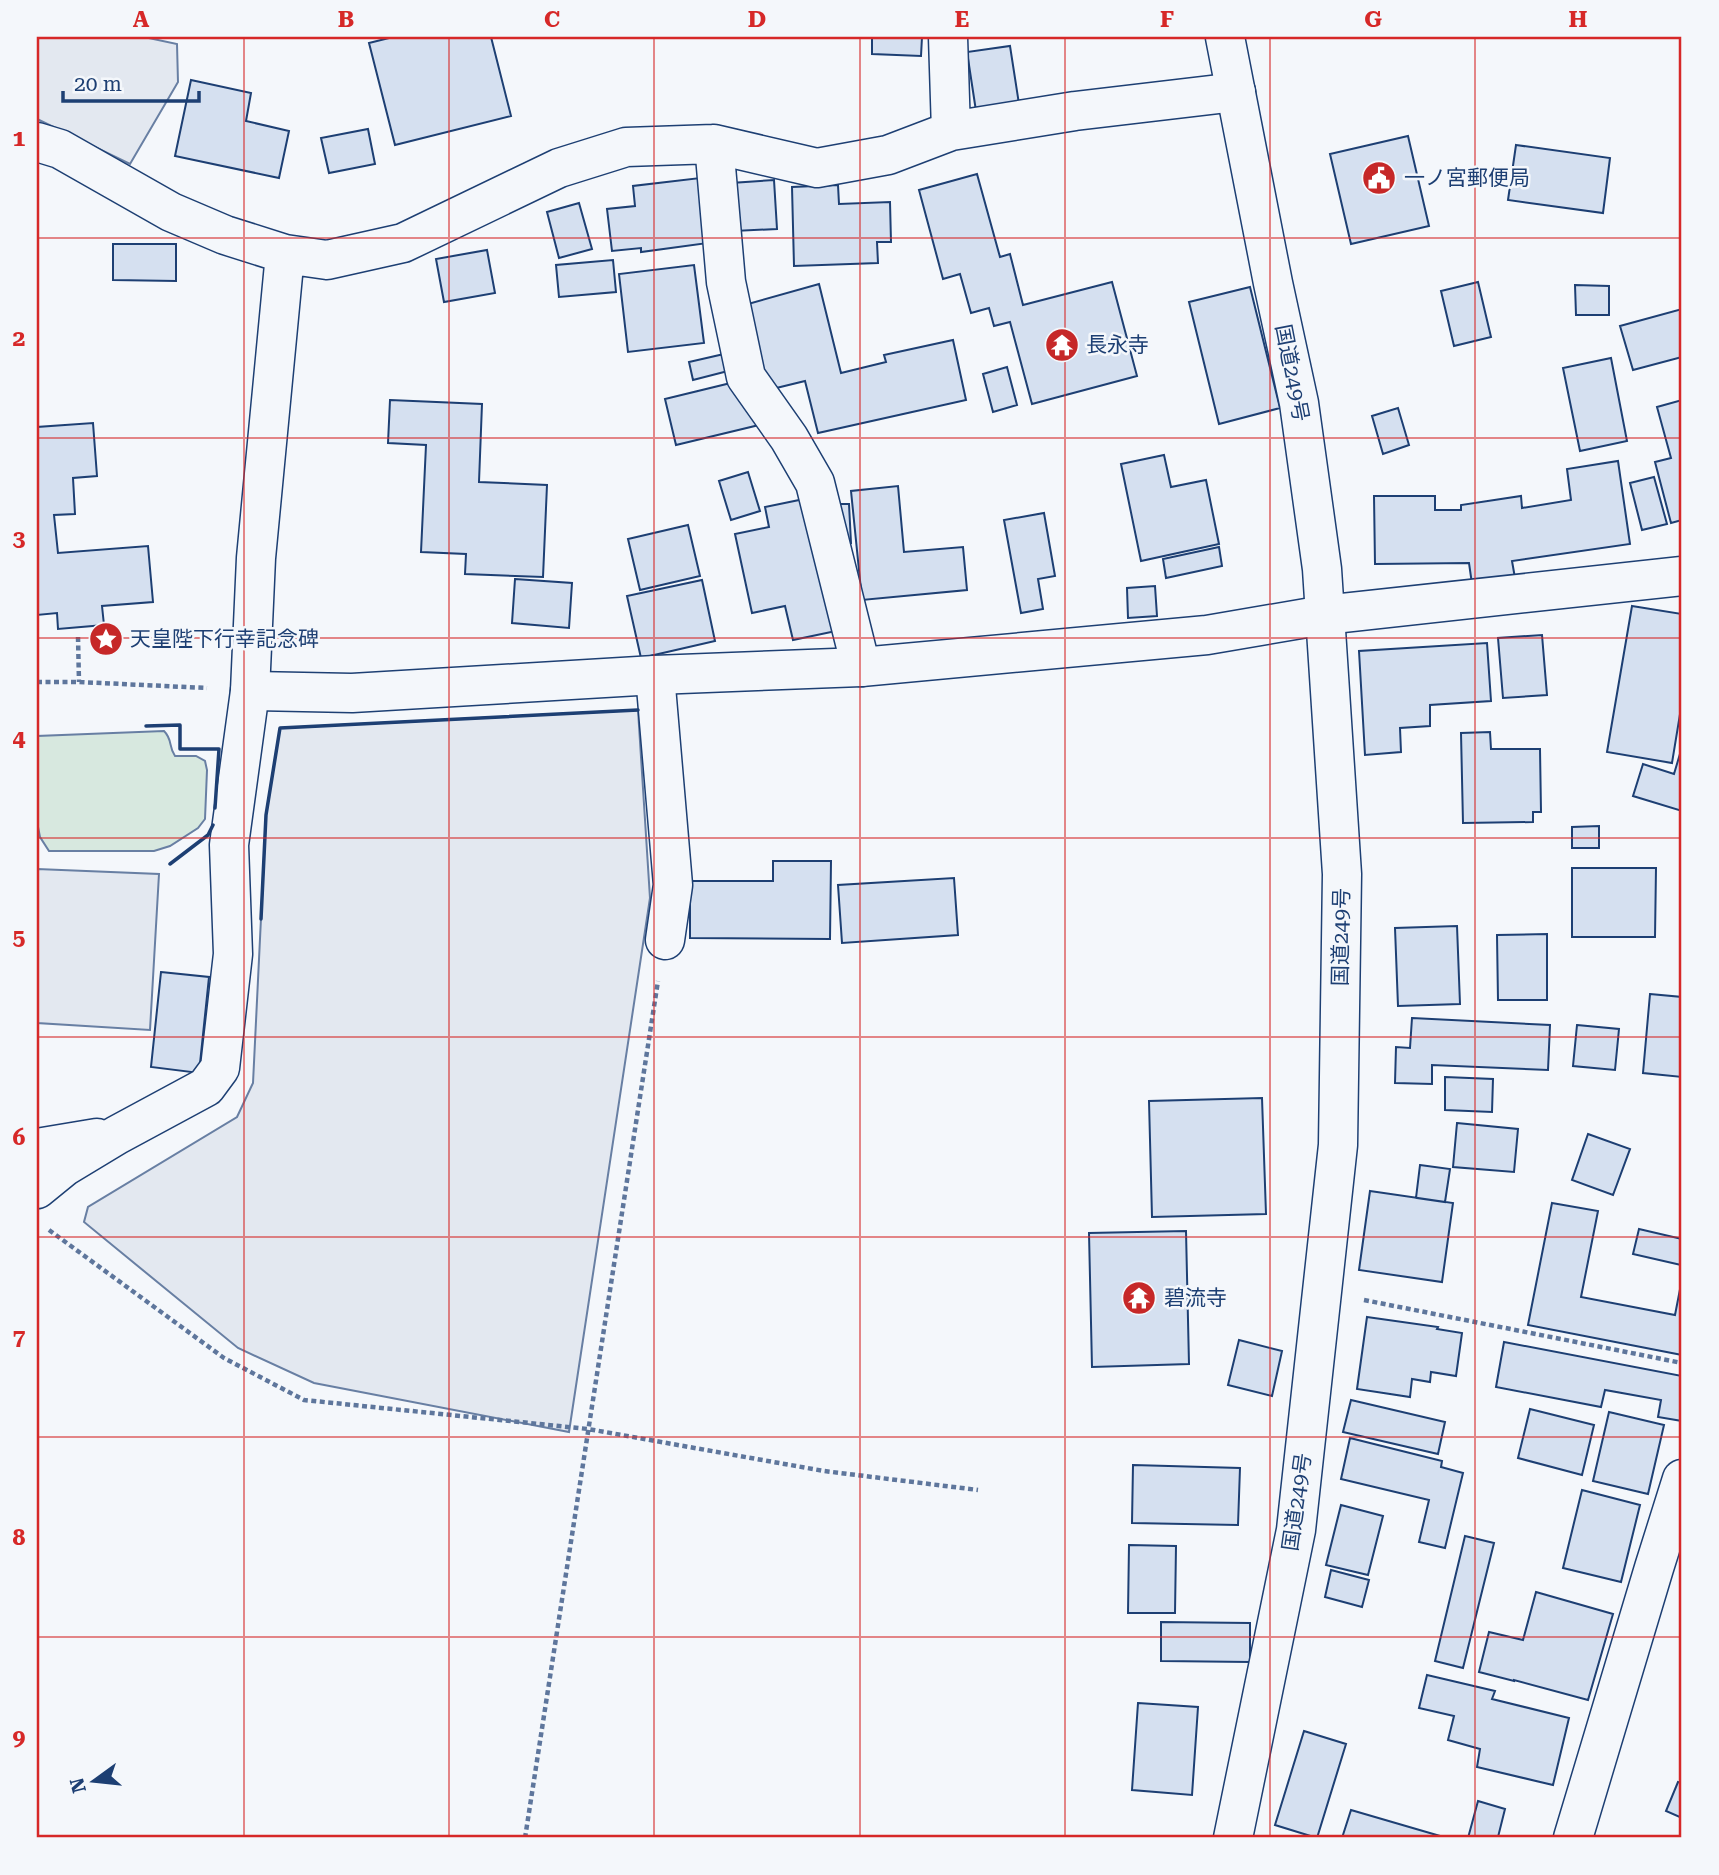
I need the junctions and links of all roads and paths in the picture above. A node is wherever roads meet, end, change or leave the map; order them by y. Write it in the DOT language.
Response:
graph roads {
  1 [pos="948,37"];
  2 [pos="1225,37"];
  3 [pos="1236,92"];
  4 [pos="951,131"];
  5 [pos="37,142"];
  6 [pos="715,144"];
  7 [pos="285,254"];
  8 [pos="1682,576"];
  9 [pos="1324,615"];
  10 [pos="78,637"];
  11 [pos="861,667"];
  12 [pos="655,675"];
  13 [pos="37,681"];
  14 [pos="79,682"];
  15 [pos="250,691"];
  16 [pos="665,940"];
  17 [pos="117,1135"];
  18 [pos="37,1148"];
  19 [pos="37,1189"];
  20 [pos="48,1230"];
  21 [pos="1322,1292"];
  22 [pos="1682,1363"];
  23 [pos="588,1429"];
  24 [pos="1682,1479"];
  25 [pos="978,1490"];
  26 [pos="525,1838"];
  27 [pos="1233,1838"];
  28 [pos="1573,1838"];
  1 -- 4 [label="main road"];
  2 -- 3 [label="main road, 国道249号"];
  3 -- 4 [label="main road"];
  3 -- 9 [label="main road, 国道249号"];
  4 -- 6 [label="main road"];
  5 -- 7 [label="main road"];
  6 -- 7 [label="main road"];
  6 -- 11 [label="main road"];
  7 -- 15 [label="main road"];
  8 -- 9 [label="main road"];
  9 -- 11 [label="main road"];
  9 -- 21 [label="main road, 国道249号"];
  10 -- 14 [label="path"];
  11 -- 12 [label="main road"];
  12 -- 15 [label="main road"];
  12 -- 16 [label="main road"];
  13 -- 14 [label="path"];
  14 -- 15 [label="path"];
  15 -- 17 [label="main road"];
  16 -- 23 [label="path"];
  17 -- 18 [label="main road"];
  17 -- 19 [label="main road"];
  20 -- 23 [label="path"];
  21 -- 22 [label="path"];
  21 -- 27 [label="main road, 国道249号"];
  23 -- 25 [label="path"];
  23 -- 26 [label="path"];
  24 -- 28 [label="main road"];
}
